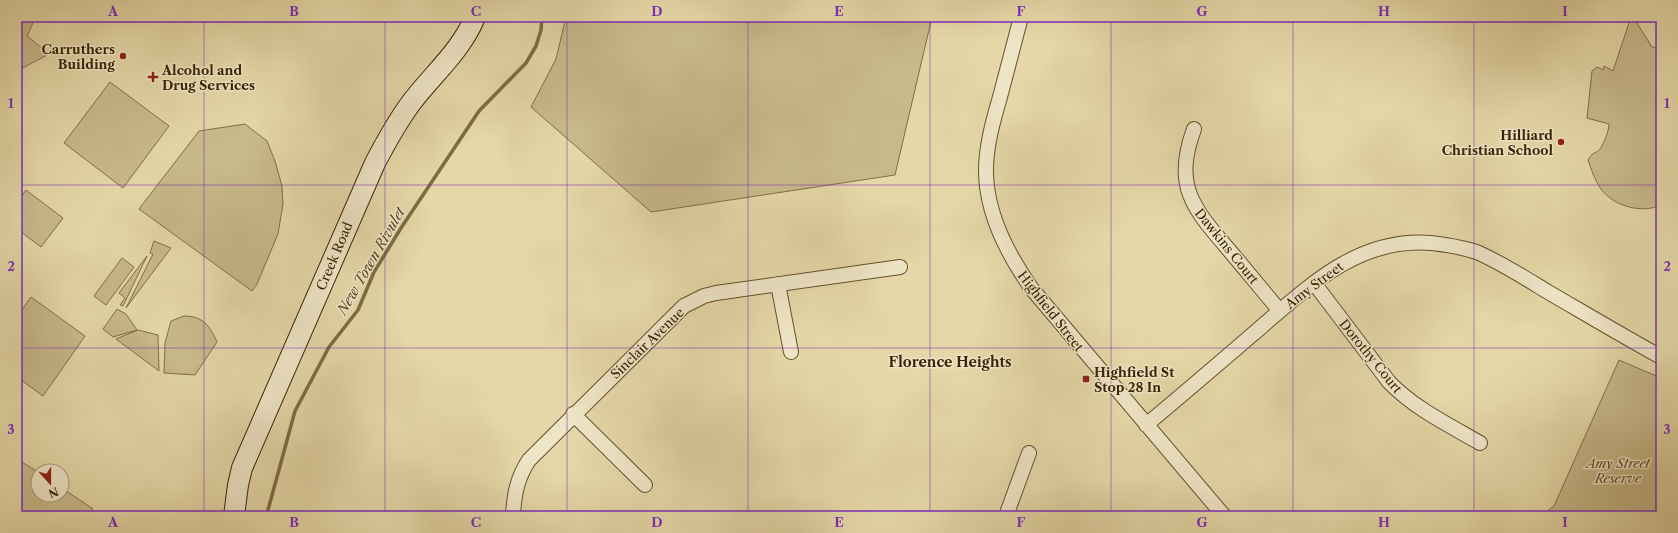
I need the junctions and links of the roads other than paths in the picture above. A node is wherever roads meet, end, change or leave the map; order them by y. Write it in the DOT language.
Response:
graph roads {
  1 [pos="475,17"];
  2 [pos="1022,17"];
  3 [pos="1194,129"];
  4 [pos="900,267"];
  5 [pos="1314,283"];
  6 [pos="778,284"];
  7 [pos="1280,311"];
  8 [pos="791,352"];
  9 [pos="1661,357"];
  10 [pos="573,414"];
  11 [pos="1146,425"];
  12 [pos="1480,443"];
  13 [pos="1030,452"];
  14 [pos="645,485"];
  15 [pos="234,516"];
  16 [pos="514,516"];
  17 [pos="1006,516"];
  18 [pos="1224,516"];
  1 -- 15 [label="street, Creek Road"];
  2 -- 11 [label="street, Highfield Street"];
  3 -- 7 [label="street, Dawkins Court"];
  4 -- 6 [label="street, Sinclair Avenue"];
  5 -- 7 [label="street, Amy Street"];
  5 -- 9 [label="street, Amy Street"];
  5 -- 12 [label="street, Dorothy Court"];
  6 -- 8 [label="street"];
  6 -- 10 [label="street, Sinclair Avenue"];
  7 -- 11 [label="street, Amy Street"];
  10 -- 14 [label="street"];
  10 -- 16 [label="street, Sinclair Avenue"];
  11 -- 18 [label="street, Highfield Street"];
  13 -- 17 [label="street"];
}
